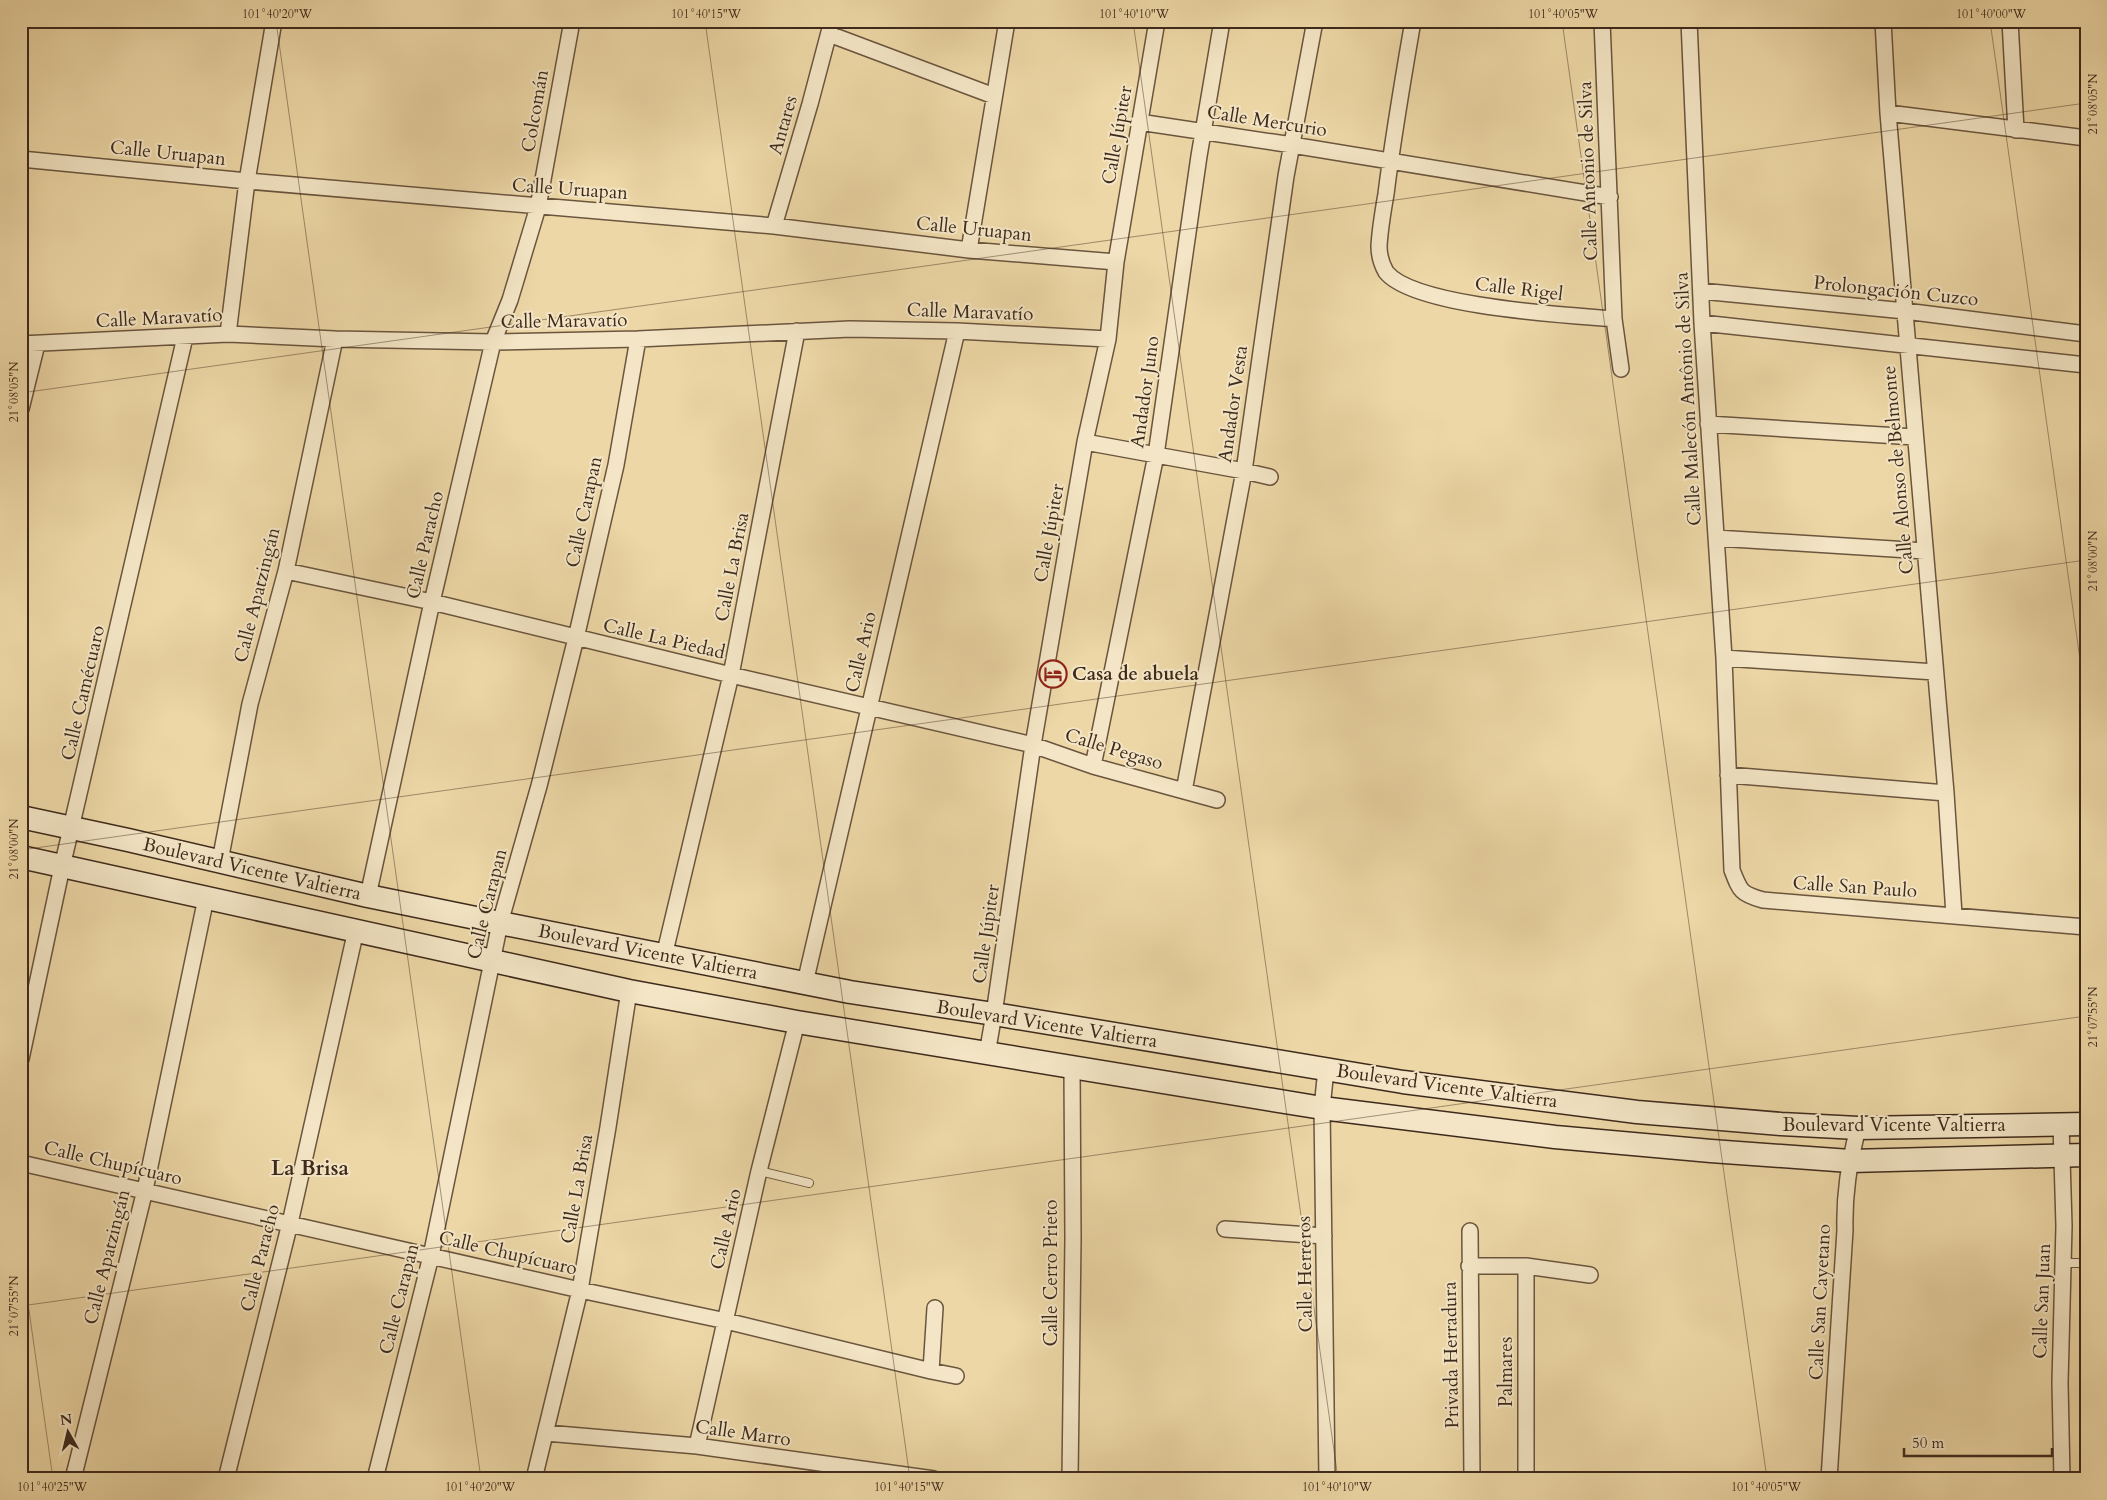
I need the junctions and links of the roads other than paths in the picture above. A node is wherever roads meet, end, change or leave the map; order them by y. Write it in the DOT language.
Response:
graph roads {
  1 [pos="274,21"];
  2 [pos="572,21"];
  3 [pos="1007,21"];
  4 [pos="1157,21"];
  5 [pos="1222,21"];
  6 [pos="1315,21"];
  7 [pos="1413,21"];
  8 [pos="1602,21"];
  9 [pos="1689,21"];
  10 [pos="1883,21"];
  11 [pos="2010,21"];
  12 [pos="830,28"];
  13 [pos="994,96"];
  14 [pos="1888,112"];
  15 [pos="1139,122"];
  16 [pos="2016,130"];
  17 [pos="1203,132"];
  18 [pos="2086,138"];
  19 [pos="1292,145"];
  20 [pos="21,158"];
  21 [pos="1390,161"];
  22 [pos="246,181"];
  23 [pos="1610,197"];
  24 [pos="538,207"];
  25 [pos="774,226"];
  26 [pos="969,250"];
  27 [pos="1116,262"];
  28 [pos="1701,291"];
  29 [pos="1905,311"];
  30 [pos="1614,319"];
  31 [pos="1702,323"];
  32 [pos="797,331"];
  33 [pos="957,331"];
  34 [pos="228,334"];
  35 [pos="2086,334"];
  36 [pos="186,337"];
  37 [pos="335,339"];
  38 [pos="638,339"];
  39 [pos="1108,339"];
  40 [pos="493,342"];
  41 [pos="21,344"];
  42 [pos="37,344"];
  43 [pos="1908,344"];
  44 [pos="2086,365"];
  45 [pos="1621,369"];
  46 [pos="21,409"];
  47 [pos="1708,424"];
  48 [pos="1915,437"];
  49 [pos="1085,442"];
  50 [pos="1156,455"];
  51 [pos="1244,471"];
  52 [pos="1270,477"];
  53 [pos="1716,538"];
  54 [pos="1925,551"];
  55 [pos="286,571"];
  56 [pos="432,602"];
  57 [pos="576,638"];
  58 [pos="1724,658"];
  59 [pos="1935,672"];
  60 [pos="732,676"];
  61 [pos="869,706"];
  62 [pos="1033,745"];
  63 [pos="1093,766"];
  64 [pos="1728,775"];
  65 [pos="1184,791"];
  66 [pos="1946,793"];
  67 [pos="1218,800"];
  68 [pos="21,817"];
  69 [pos="72,829"];
  70 [pos="21,857"];
  71 [pos="220,860"];
  72 [pos="62,866"];
  73 [pos="368,896"];
  74 [pos="206,898"];
  75 [pos="1954,915"];
  76 [pos="500,923"];
  77 [pos="2086,927"];
  78 [pos="356,930"];
  79 [pos="664,956"];
  80 [pos="492,962"];
  81 [pos="805,983"];
  82 [pos="629,991"];
  83 [pos="994,1014"];
  84 [pos="798,1022"];
  85 [pos="987,1054"];
  86 [pos="21,1059"];
  87 [pos="1072,1067"];
  88 [pos="1326,1069"];
  89 [pos="1322,1108"];
  90 [pos="2062,1124"];
  91 [pos="2086,1124"];
  92 [pos="1858,1128"];
  93 [pos="2086,1156"];
  94 [pos="2063,1157"];
  95 [pos="1850,1161"];
  96 [pos="21,1163"];
  97 [pos="759,1171"];
  98 [pos="809,1183"];
  99 [pos="145,1190"];
  100 [pos="290,1222"];
  101 [pos="1224,1229"];
  102 [pos="1470,1231"];
  103 [pos="1324,1236"];
  104 [pos="431,1256"];
  105 [pos="2063,1263"];
  106 [pos="2086,1263"];
  107 [pos="1469,1266"];
  108 [pos="1526,1266"];
  109 [pos="1590,1276"];
  110 [pos="580,1290"];
  111 [pos="935,1308"];
  112 [pos="726,1321"];
  113 [pos="931,1372"];
  114 [pos="956,1376"];
  115 [pos="546,1433"];
  116 [pos="697,1446"];
  117 [pos="73,1479"];
  118 [pos="226,1479"];
  119 [pos="375,1479"];
  120 [pos="534,1479"];
  121 [pos="934,1479"];
  122 [pos="1070,1479"];
  123 [pos="1326,1479"];
  124 [pos="1472,1479"];
  125 [pos="1526,1479"];
  126 [pos="1829,1479"];
  127 [pos="2062,1479"];
  1 -- 22 [label="street"];
  2 -- 24 [label="street, Colcomán"];
  3 -- 13 [label="street"];
  4 -- 15 [label="street, Calle Júpiter"];
  5 -- 17 [label="street, Andador Juno"];
  6 -- 19 [label="street, Andador Vesta"];
  7 -- 21 [label="street"];
  8 -- 23 [label="street, Calle Antonio de Silva"];
  9 -- 28 [label="street, Calle Malecón Antônio de Silva"];
  10 -- 14 [label="street, Calle Alonso de Belmonte"];
  11 -- 16 [label="street"];
  12 -- 13 [label="street"];
  12 -- 25 [label="street, Antares"];
  13 -- 26 [label="street"];
  14 -- 16 [label="street"];
  14 -- 29 [label="street, Calle Alonso de Belmonte"];
  15 -- 17 [label="street, Calle Mercurio"];
  15 -- 27 [label="street, Calle Júpiter"];
  16 -- 18 [label="street"];
  17 -- 19 [label="street, Calle Mercurio"];
  17 -- 50 [label="street, Andador Juno"];
  19 -- 21 [label="street, Calle Mercurio"];
  19 -- 51 [label="street, Andador Vesta"];
  20 -- 22 [label="street, Calle Uruapan"];
  21 -- 23 [label="street, Calle Mercurio"];
  21 -- 30 [label="street, Calle Rigel"];
  22 -- 24 [label="street, Calle Uruapan"];
  22 -- 34 [label="street"];
  23 -- 30 [label="street, Calle Antonio de Silva"];
  24 -- 25 [label="street, Calle Uruapan"];
  24 -- 40 [label="street, Calle Paracho"];
  25 -- 26 [label="street, Calle Uruapan"];
  26 -- 27 [label="street, Calle Uruapan"];
  27 -- 39 [label="street, Calle Júpiter"];
  28 -- 29 [label="street, Prolongación Cuzco"];
  28 -- 31 [label="street, Calle Malecón Antônio de Silva"];
  29 -- 35 [label="street, Prolongación Cuzco"];
  29 -- 43 [label="street, Calle Alonso de Belmonte"];
  30 -- 45 [label="street, Calle Antonio de Silva"];
  31 -- 43 [label="street"];
  31 -- 47 [label="street, Calle Malecón Antônio de Silva"];
  32 -- 33 [label="street, Calle Maravatío"];
  32 -- 38 [label="street, Calle Maravatío"];
  32 -- 60 [label="street, Calle La Brisa"];
  33 -- 39 [label="street, Calle Maravatío"];
  33 -- 61 [label="street, Calle Ario"];
  34 -- 36 [label="street, Calle Maravatío"];
  34 -- 37 [label="street, Calle Maravatío"];
  36 -- 42 [label="street, Calle Maravatío"];
  36 -- 69 [label="street, Calle Camécuaro"];
  37 -- 40 [label="street, Calle Maravatío"];
  37 -- 55 [label="street, Calle Apatzingán"];
  38 -- 40 [label="street, Calle Maravatío"];
  38 -- 57 [label="street, Calle Carapan"];
  39 -- 49 [label="street, Calle Júpiter"];
  40 -- 56 [label="street, Calle Paracho"];
  41 -- 42 [label="street, Calle Maravatío"];
  42 -- 46 [label="street"];
  43 -- 44 [label="street"];
  43 -- 48 [label="street, Calle Alonso de Belmonte"];
  47 -- 48 [label="street"];
  47 -- 53 [label="street, Calle Malecón Antônio de Silva"];
  48 -- 54 [label="street, Calle Alonso de Belmonte"];
  49 -- 50 [label="street"];
  49 -- 62 [label="street, Calle Júpiter"];
  50 -- 51 [label="street"];
  50 -- 63 [label="street, Andador Juno"];
  51 -- 52 [label="street"];
  51 -- 65 [label="street, Andador Vesta"];
  53 -- 54 [label="street"];
  53 -- 58 [label="street, Calle Malecón Antônio de Silva"];
  54 -- 59 [label="street, Calle Alonso de Belmonte"];
  55 -- 56 [label="street, Calle La Piedad"];
  55 -- 71 [label="street, Calle Apatzingán"];
  56 -- 57 [label="street, Calle La Piedad"];
  56 -- 73 [label="street, Calle Paracho"];
  57 -- 60 [label="street, Calle La Piedad"];
  57 -- 76 [label="street, Calle Carapan"];
  58 -- 59 [label="street"];
  58 -- 64 [label="street, Calle Malecón Antônio de Silva"];
  59 -- 66 [label="street, Calle Alonso de Belmonte"];
  60 -- 61 [label="street, Calle La Piedad"];
  60 -- 79 [label="street, Calle La Brisa"];
  61 -- 62 [label="street, Calle La Piedad"];
  61 -- 81 [label="street, Calle Ario"];
  62 -- 63 [label="street, Calle Pegaso"];
  62 -- 83 [label="street, Calle Júpiter"];
  63 -- 65 [label="street, Calle Pegaso"];
  64 -- 66 [label="street"];
  64 -- 75 [label="street, Calle San Paulo"];
  65 -- 67 [label="street, Calle Pegaso"];
  66 -- 75 [label="street, Calle Alonso de Belmonte"];
  68 -- 69 [label="main road, Boulevard Vicente Valtierra"];
  69 -- 71 [label="main road, Boulevard Vicente Valtierra"];
  69 -- 72 [label="street, Calle Camécuaro"];
  70 -- 72 [label="main road, Boulevard Vicente Valtierra"];
  71 -- 73 [label="main road, Boulevard Vicente Valtierra"];
  72 -- 74 [label="main road, Boulevard Vicente Valtierra"];
  72 -- 86 [label="street, Calle Camécuaro"];
  73 -- 76 [label="main road, Boulevard Vicente Valtierra"];
  74 -- 78 [label="main road, Boulevard Vicente Valtierra"];
  74 -- 99 [label="street, Calle Apatzingán"];
  75 -- 77 [label="street, Calle San Paulo"];
  76 -- 79 [label="main road, Boulevard Vicente Valtierra"];
  76 -- 80 [label="street, Calle Carapan"];
  78 -- 80 [label="main road, Boulevard Vicente Valtierra"];
  78 -- 100 [label="street, Calle Paracho"];
  79 -- 81 [label="main road, Boulevard Vicente Valtierra"];
  80 -- 82 [label="main road, Boulevard Vicente Valtierra"];
  80 -- 104 [label="street, Calle Carapan"];
  81 -- 83 [label="main road, Boulevard Vicente Valtierra"];
  82 -- 84 [label="main road, Boulevard Vicente Valtierra"];
  82 -- 110 [label="street, Calle La Brisa"];
  83 -- 85 [label="street, Calle Júpiter"];
  83 -- 88 [label="main road, Boulevard Vicente Valtierra"];
  84 -- 85 [label="main road, Boulevard Vicente Valtierra"];
  84 -- 97 [label="street, Calle Ario"];
  85 -- 87 [label="main road, Boulevard Vicente Valtierra"];
  87 -- 89 [label="main road, Boulevard Vicente Valtierra"];
  87 -- 122 [label="street, Calle Cerro Prieto"];
  88 -- 89 [label="street, Calle Herreros"];
  88 -- 92 [label="main road, Boulevard Vicente Valtierra"];
  89 -- 95 [label="main road, Boulevard Vicente Valtierra"];
  89 -- 103 [label="street, Calle Herreros"];
  90 -- 91 [label="main road, Boulevard Vicente Valtierra"];
  90 -- 92 [label="main road, Boulevard Vicente Valtierra"];
  90 -- 94 [label="street, Calle San Juan"];
  92 -- 95 [label="street, Calle San Cayetano"];
  93 -- 94 [label="main road, Boulevard Vicente Valtierra"];
  94 -- 95 [label="main road, Boulevard Vicente Valtierra"];
  94 -- 105 [label="street, Calle San Juan"];
  95 -- 126 [label="street, Calle San Cayetano"];
  96 -- 99 [label="street, Calle Chupícuaro"];
  97 -- 98 [label="lane"];
  97 -- 112 [label="street, Calle Ario"];
  99 -- 100 [label="street, Calle Chupícuaro"];
  99 -- 117 [label="street, Calle Apatzingán"];
  100 -- 104 [label="street, Calle Chupícuaro"];
  100 -- 118 [label="street, Calle Paracho"];
  101 -- 103 [label="street"];
  102 -- 107 [label="street, Privada Herradura"];
  103 -- 123 [label="street, Calle Herreros"];
  104 -- 110 [label="street, Calle Chupícuaro"];
  104 -- 119 [label="street, Calle Carapan"];
  105 -- 106 [label="lane"];
  105 -- 127 [label="street, Calle San Juan"];
  107 -- 108 [label="street"];
  107 -- 124 [label="street, Privada Herradura"];
  108 -- 109 [label="street"];
  108 -- 125 [label="street, Palmares"];
  110 -- 112 [label="street, Calle Chupícuaro"];
  110 -- 115 [label="street, Calle La Brisa"];
  111 -- 113 [label="street"];
  112 -- 113 [label="street, Calle Chupícuaro"];
  112 -- 116 [label="street, Calle Ario"];
  113 -- 114 [label="street, Calle Chupícuaro"];
  115 -- 116 [label="street, Calle Marro"];
  115 -- 120 [label="street, Calle La Brisa"];
  116 -- 121 [label="street, Calle Marro"];
}
